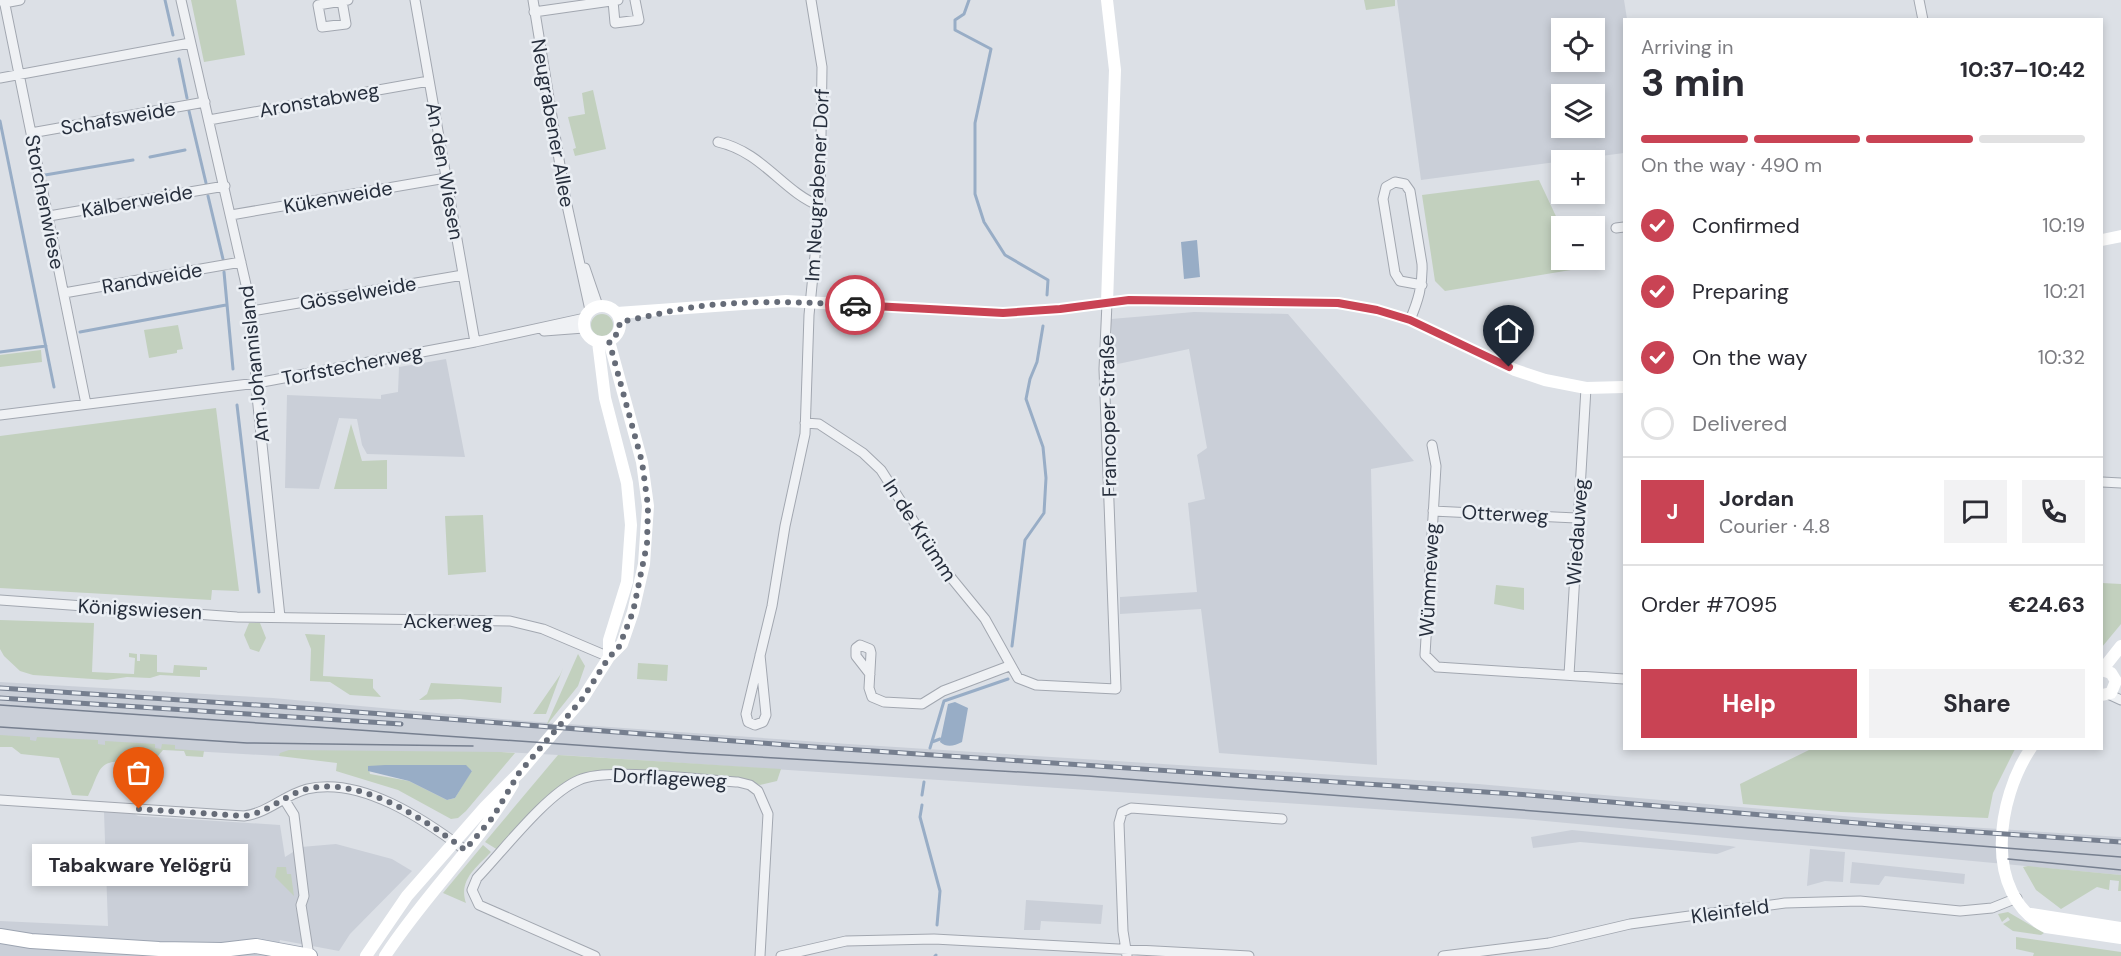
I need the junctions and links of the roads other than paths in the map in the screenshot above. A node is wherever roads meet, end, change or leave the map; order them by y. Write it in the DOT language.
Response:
graph roads {
  1 [pos="20,0"];
  2 [pos="181,0"];
  3 [pos="415,0"];
  4 [pos="533,0"];
  5 [pos="618,0"];
  6 [pos="635,0"];
  7 [pos="810,0"];
  8 [pos="1107,0"];
  9 [pos="1919,0"];
  10 [pos="4,1"];
  11 [pos="613,1"];
  12 [pos="534,12"];
  13 [pos="1923,18"];
  14 [pos="190,43"];
  15 [pos="19,74"];
  16 [pos="0,78"];
  17 [pos="429,81"];
  18 [pos="205,102"];
  19 [pos="209,120"];
  20 [pos="31,133"];
  21 [pos="718,142"];
  22 [pos="446,178"];
  23 [pos="225,186"];
  24 [pos="820,206"];
  25 [pos="231,215"];
  26 [pos="49,216"];
  27 [pos="2121,236"];
  28 [pos="2103,240"];
  29 [pos="241,262"];
  30 [pos="463,274"];
  31 [pos="1422,285"];
  32 [pos="64,293"];
  33 [pos="810,302"];
  34 [pos="1107,303"];
  35 [pos="252,311"];
  36 [pos="589,315"];
  37 [pos="618,317"];
  38 [pos="1410,320"];
  39 [pos="603,341"];
  40 [pos="475,342"];
  41 [pos="256,382"];
  42 [pos="1623,387"];
  43 [pos="1586,388"];
  44 [pos="86,404"];
  45 [pos="0,415"];
  46 [pos="805,423"];
  47 [pos="1432,445"];
  48 [pos="2103,482"];
  49 [pos="2121,483"];
  50 [pos="1433,511"];
  51 [pos="1576,518"];
  52 [pos="0,600"];
  53 [pos="280,617"];
  54 [pos="2121,646"];
  55 [pos="2121,654"];
  56 [pos="760,655"];
  57 [pos="609,657"];
  58 [pos="1009,666"];
  59 [pos="870,674"];
  60 [pos="1569,675"];
  61 [pos="1623,679"];
  62 [pos="2109,683"];
  63 [pos="1116,689"];
  64 [pos="2121,700"];
  65 [pos="2030,750"];
  66 [pos="519,773"];
  67 [pos="284,799"];
  68 [pos="0,800"];
  69 [pos="1282,819"];
  70 [pos="454,842"];
  71 [pos="465,850"];
  72 [pos="2017,898"];
  73 [pos="2030,914"];
  74 [pos="2121,928"];
  75 [pos="0,936"];
  76 [pos="2121,938"];
  77 [pos="32,941"];
  78 [pos="0,945"];
  79 [pos="222,950"];
  80 [pos="1127,952"];
  81 [pos="243,956"];
  82 [pos="309,956"];
  83 [pos="366,956"];
  84 [pos="385,956"];
  85 [pos="595,956"];
  86 [pos="760,956"];
  87 [pos="781,956"];
  88 [pos="1249,956"];
  89 [pos="1443,956"];
  1 -- 10 [label="street"];
  2 -- 14 [label="street, Am Johannisland"];
  3 -- 17 [label="street, An den Wiesen"];
  4 -- 12 [label="street, Neugrabener Allee"];
  5 -- 11 [label="street"];
  6 -- 11 [label="street"];
  7 -- 24 [label="street, Im Neugrabener Dorf"];
  8 -- 34 [label="main road, Francoper Straße"];
  9 -- 13 [label="street"];
  10 -- 15 [label="street, Storchenwiese"];
  11 -- 12 [label="street"];
  12 -- 36 [label="street, Neugrabener Allee"];
  14 -- 15 [label="street"];
  14 -- 18 [label="street, Am Johannisland"];
  15 -- 16 [label="street"];
  15 -- 20 [label="street, Storchenwiese"];
  17 -- 19 [label="street, Aronstabweg"];
  17 -- 22 [label="street, An den Wiesen"];
  18 -- 19 [label="street, Am Johannisland"];
  18 -- 20 [label="street, Schafsweide"];
  19 -- 23 [label="street, Am Johannisland"];
  20 -- 26 [label="street, Storchenwiese"];
  21 -- 24 [label="street"];
  22 -- 25 [label="street, Kükenweide"];
  22 -- 30 [label="street, An den Wiesen"];
  23 -- 25 [label="street, Am Johannisland"];
  23 -- 26 [label="street, Kälberweide"];
  24 -- 33 [label="street, Im Neugrabener Dorf"];
  25 -- 29 [label="street, Am Johannisland"];
  26 -- 32 [label="street, Storchenwiese"];
  27 -- 28 [label="main road"];
  29 -- 32 [label="street, Randweide"];
  29 -- 35 [label="street, Am Johannisland"];
  30 -- 35 [label="street, Gösselweide"];
  30 -- 40 [label="street, An den Wiesen"];
  31 -- 31 [label="street"];
  31 -- 38 [label="street"];
  32 -- 44 [label="street, Storchenwiese"];
  33 -- 34 [label="main road"];
  33 -- 37 [label="main road"];
  33 -- 46 [label="street, Im Neugrabener Dorf"];
  34 -- 38 [label="main road"];
  34 -- 63 [label="street, Francoper Straße"];
  35 -- 41 [label="street, Am Johannisland"];
  36 -- 37 [label="main road"];
  36 -- 39 [label="main road"];
  36 -- 40 [label="street, Torfstecherweg"];
  37 -- 39 [label="main road"];
  38 -- 43 [label="main road"];
  39 -- 57 [label="main road"];
  39 -- 57 [label="main road"];
  40 -- 41 [label="street, Torfstecherweg"];
  41 -- 44 [label="street, Torfstecherweg"];
  41 -- 53 [label="street, Am Johannisland"];
  42 -- 43 [label="main road"];
  43 -- 51 [label="street, Wiedauweg"];
  44 -- 45 [label="street, Torfstecherweg"];
  46 -- 56 [label="street, Im Neugrabener Dorf"];
  46 -- 58 [label="street, In de Krümm"];
  47 -- 50 [label="street, Wümmeweg"];
  48 -- 49 [label="street"];
  50 -- 51 [label="street, Otterweg"];
  50 -- 60 [label="street, Wümmeweg"];
  51 -- 60 [label="street, Wiedauweg"];
  52 -- 53 [label="street, Königswiesen"];
  53 -- 57 [label="street, Ackerweg"];
  54 -- 62 [label="main road"];
  55 -- 62 [label="main road"];
  56 -- 56 [label="street, Im Neugrabener Dorf"];
  57 -- 66 [label="main road"];
  58 -- 59 [label="street"];
  58 -- 63 [label="street, In de Krümm"];
  60 -- 61 [label="street, Wümmeweg"];
  62 -- 64 [label="street"];
  65 -- 72 [label="main road"];
  66 -- 70 [label="main road"];
  66 -- 71 [label="main road"];
  67 -- 68 [label="street"];
  67 -- 70 [label="street"];
  67 -- 82 [label="street"];
  69 -- 80 [label="street"];
  70 -- 71 [label="street"];
  70 -- 83 [label="main road"];
  71 -- 84 [label="main road"];
  72 -- 73 [label="main road"];
  72 -- 89 [label="street, Kleinfeld"];
  73 -- 74 [label="main road"];
  73 -- 76 [label="main road"];
  75 -- 77 [label="main road"];
  77 -- 78 [label="main road"];
  77 -- 79 [label="main road"];
  79 -- 81 [label="main road"];
  79 -- 82 [label="main road"];
  80 -- 87 [label="street"];
  80 -- 88 [label="street"];
  85 -- 86 [label="street, Dorflageweg"];
}
